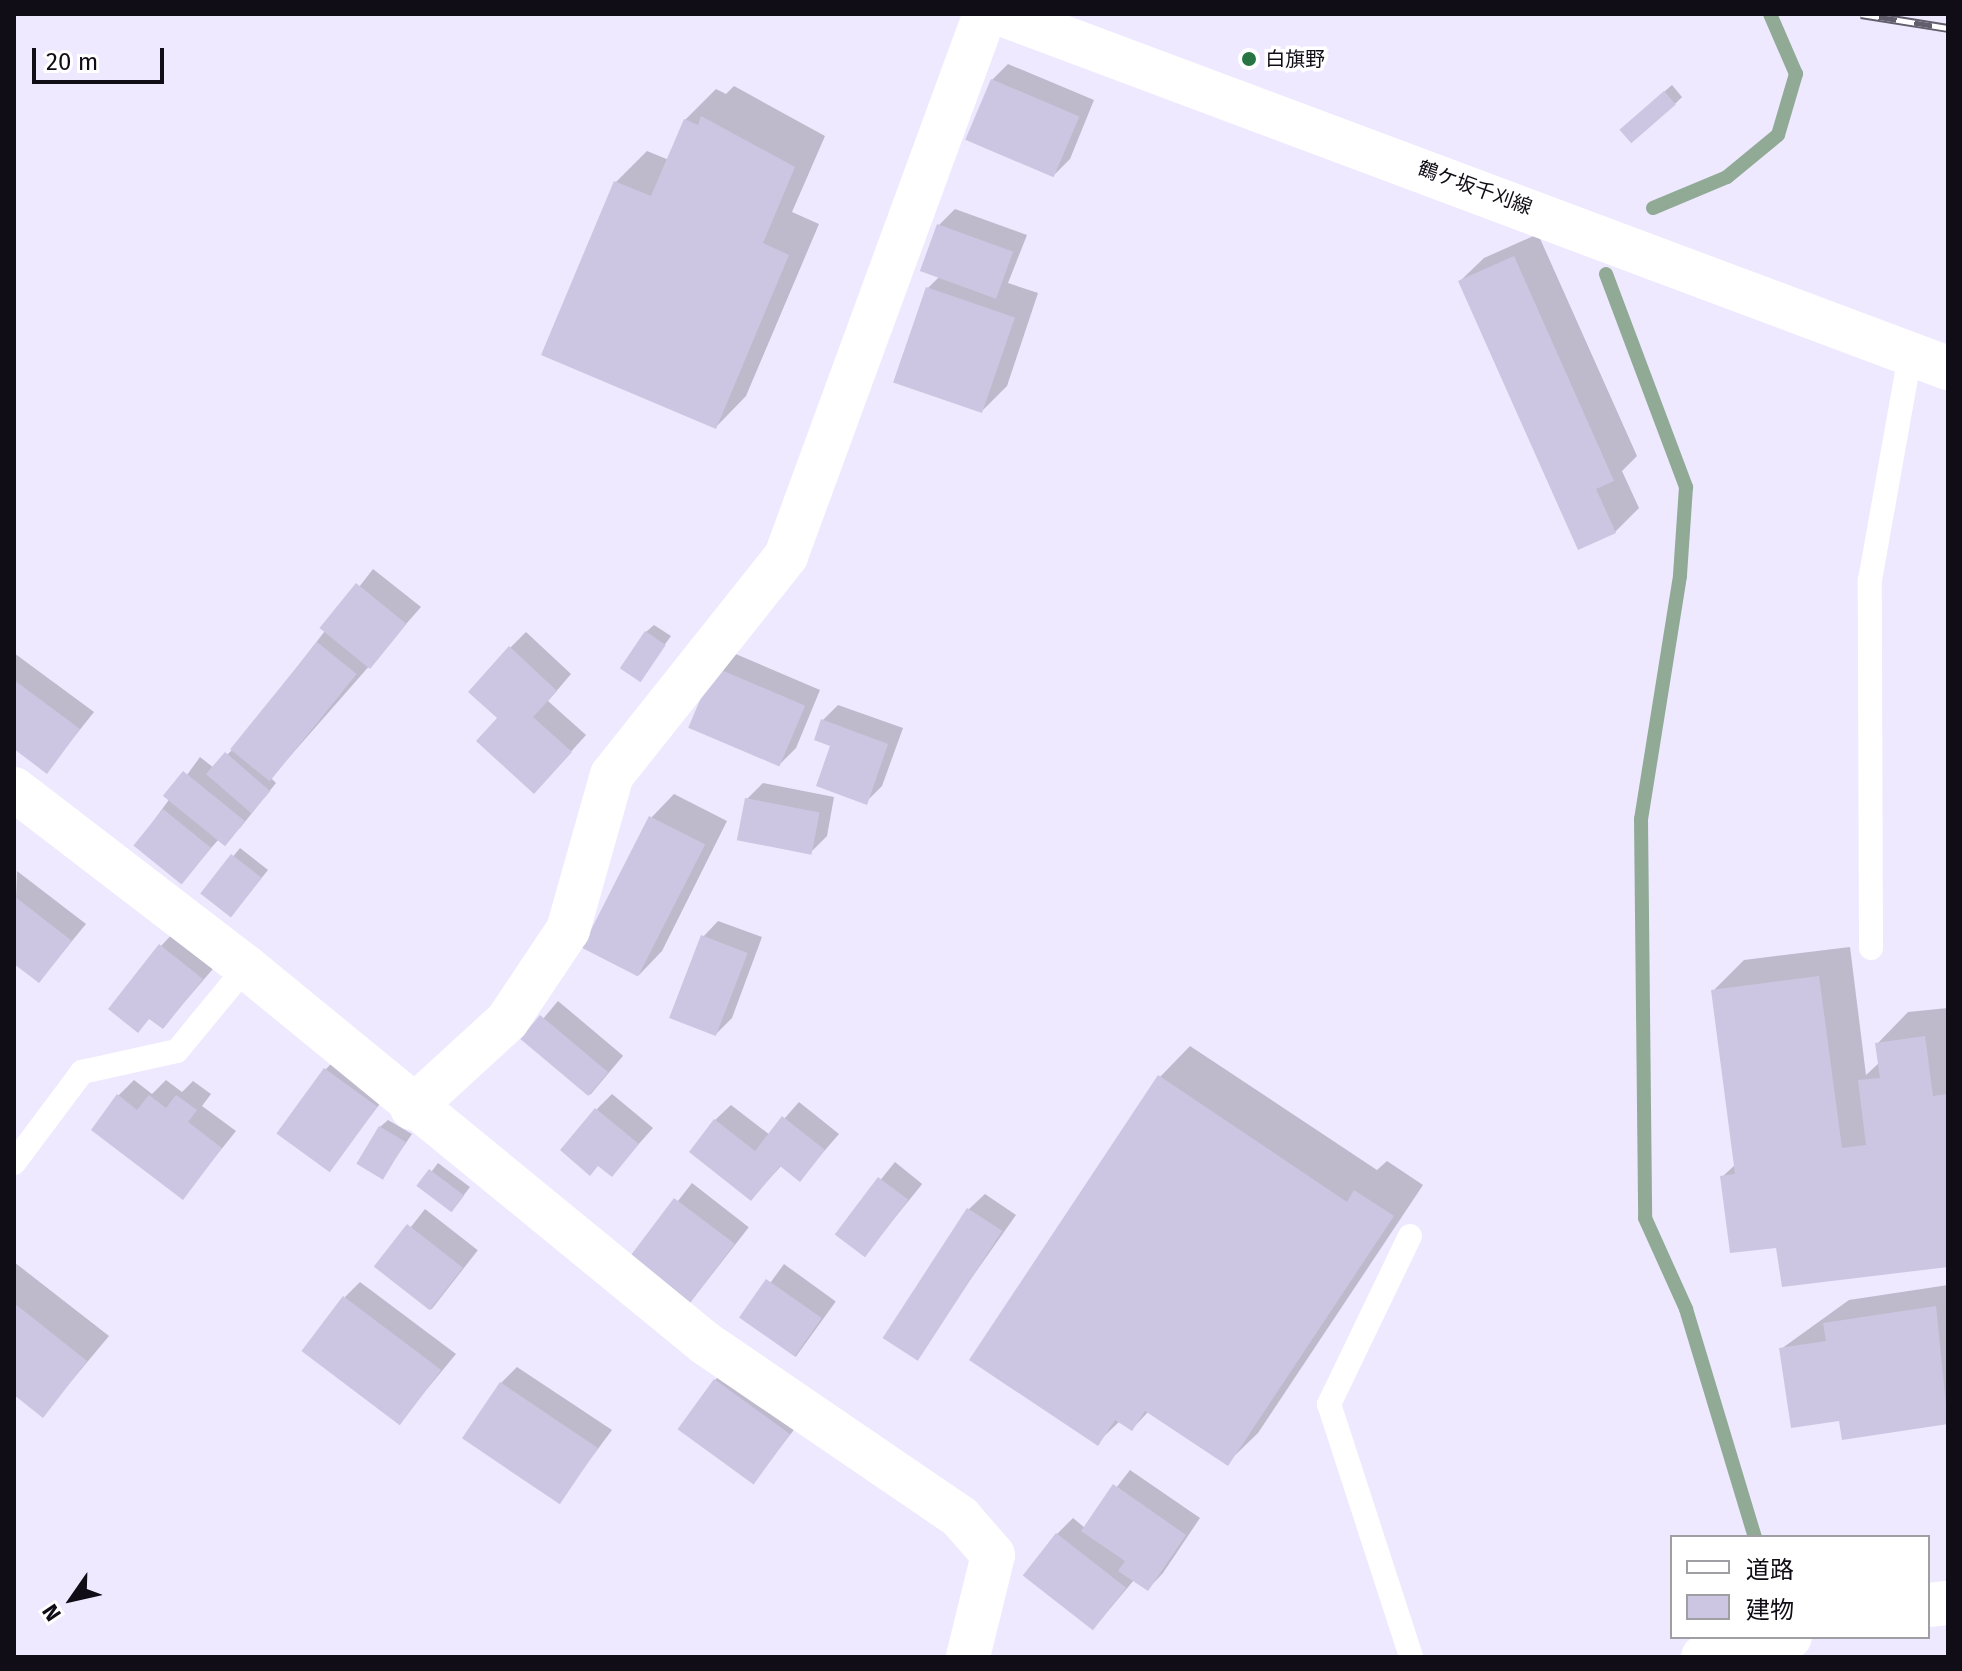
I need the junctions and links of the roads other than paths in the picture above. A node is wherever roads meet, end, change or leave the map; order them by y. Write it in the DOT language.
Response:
graph roads {
  1 [pos="985,14"];
  2 [pos="1001,14"];
  3 [pos="1929,362"];
  4 [pos="14,789"];
  5 [pos="1871,948"];
  6 [pos="246,967"];
  7 [pos="412,1108"];
  8 [pos="14,1163"];
  9 [pos="1410,1236"];
  10 [pos="1781,1639"];
  11 [pos="968,1657"];
  12 [pos="1411,1657"];
  13 [pos="1703,1657"];
  1 -- 7 [label="main road"];
  2 -- 3 [label="main road, 鶴ケ坂千刈線"];
  3 -- 5 [label="lane"];
  4 -- 6 [label="main road"];
  6 -- 7 [label="main road"];
  6 -- 8 [label="lane"];
  7 -- 11 [label="main road"];
  9 -- 12 [label="lane"];
  10 -- 13 [label="main road"];
}
